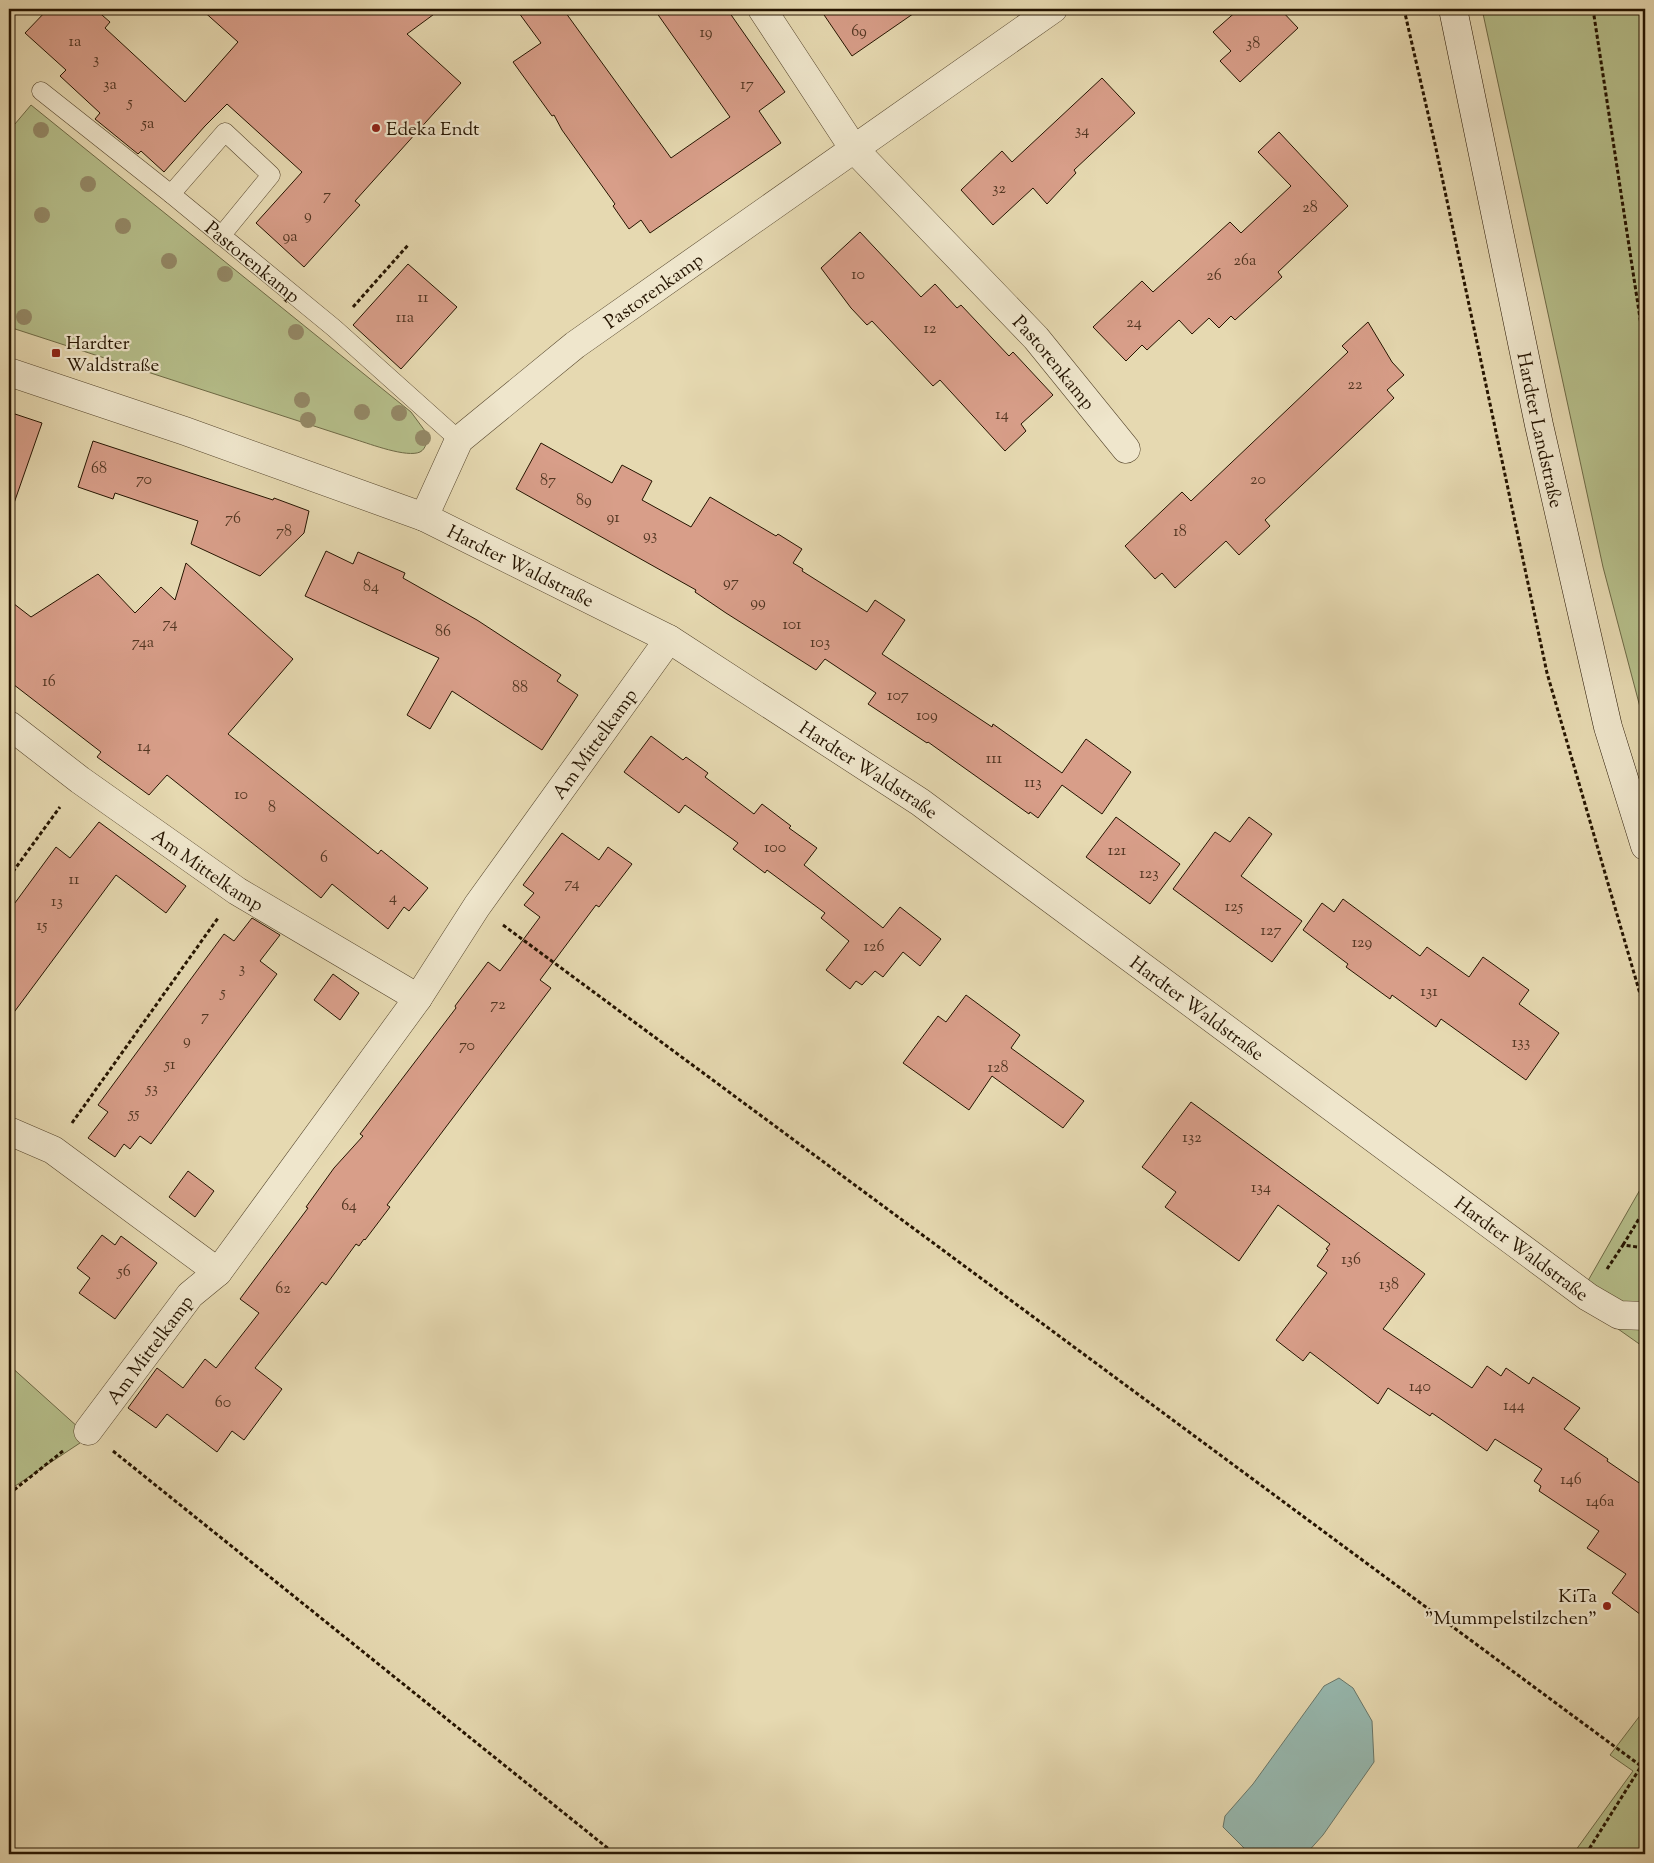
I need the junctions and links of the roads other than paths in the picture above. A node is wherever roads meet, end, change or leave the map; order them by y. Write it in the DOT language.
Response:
graph roads {
  1 [pos="762,9"];
  2 [pos="1053,9"];
  3 [pos="1454,9"];
  4 [pos="41,91"];
  5 [pos="854,148"];
  6 [pos="171,194"];
  7 [pos="221,236"];
  8 [pos="9,372"];
  9 [pos="459,440"];
  10 [pos="1126,449"];
  11 [pos="424,517"];
  12 [pos="669,639"];
  13 [pos="9,725"];
  14 [pos="1645,846"];
  15 [pos="418,998"];
  16 [pos="9,1131"];
  17 [pos="218,1272"];
  18 [pos="1645,1316"];
  19 [pos="88,1431"];
  1 -- 5 [label="street, Pastorenkamp"];
  2 -- 5 [label="street, Pastorenkamp"];
  3 -- 14 [label="street, Hardter Landstraße"];
  4 -- 6 [label="lane, Pastorenkamp"];
  5 -- 9 [label="street, Pastorenkamp"];
  5 -- 10 [label="street, Pastorenkamp"];
  6 -- 7 [label="lane, Pastorenkamp"];
  6 -- 7 [label="lane"];
  7 -- 9 [label="lane, Pastorenkamp"];
  8 -- 11 [label="street, Hardter Waldstraße"];
  9 -- 11 [label="street, Pastorenkamp"];
  11 -- 12 [label="street, Hardter Waldstraße"];
  12 -- 15 [label="street, Am Mittelkamp"];
  12 -- 18 [label="street, Hardter Waldstraße"];
  13 -- 15 [label="street, Am Mittelkamp"];
  15 -- 17 [label="street, Am Mittelkamp"];
  16 -- 17 [label="street"];
  17 -- 19 [label="street, Am Mittelkamp"];
}
